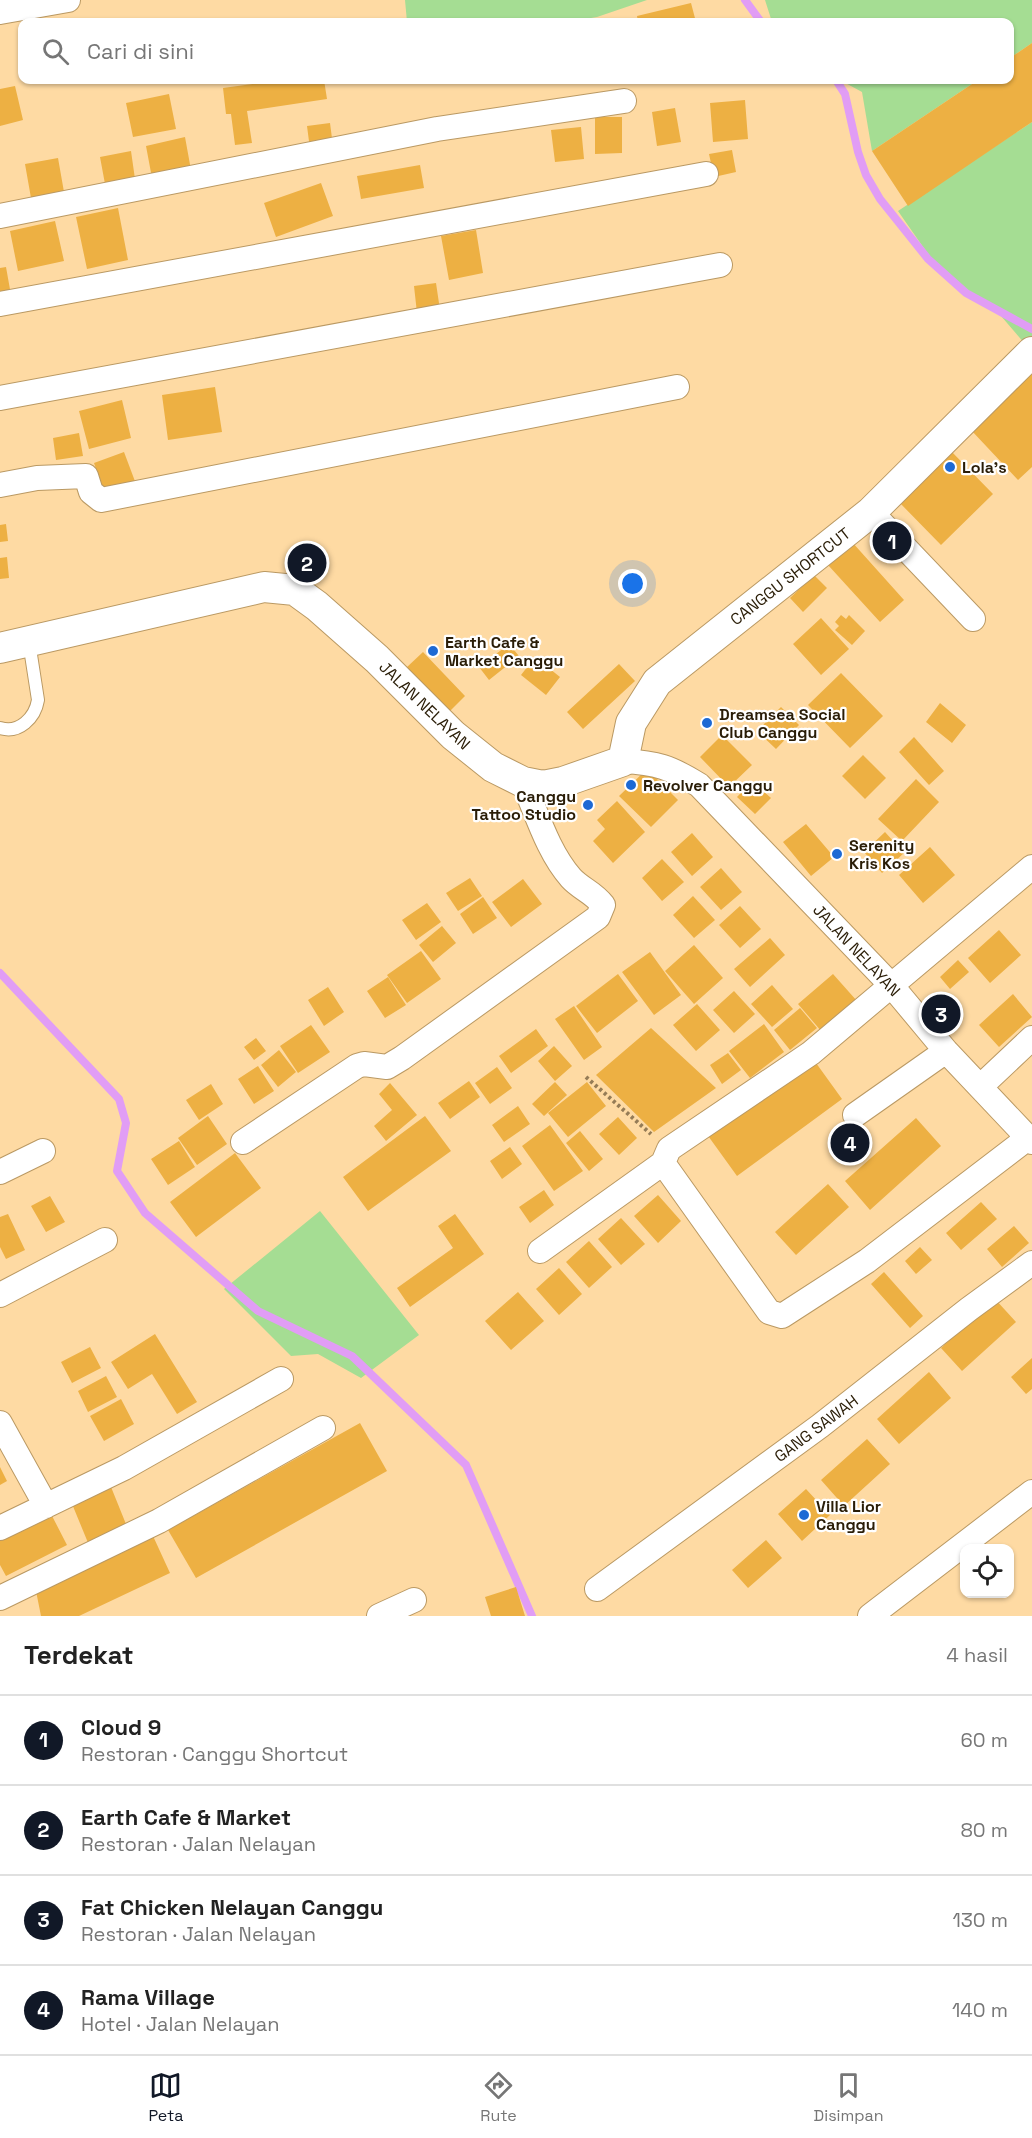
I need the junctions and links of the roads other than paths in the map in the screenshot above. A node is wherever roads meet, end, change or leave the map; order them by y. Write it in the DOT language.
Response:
graph roads {
  1 [pos="68,0"];
  2 [pos="0,12"];
  3 [pos="624,101"];
  4 [pos="705,174"];
  5 [pos="0,216"];
  6 [pos="720,265"];
  7 [pos="0,304"];
  8 [pos="1032,352"];
  9 [pos="677,387"];
  10 [pos="0,398"];
  11 [pos="0,485"];
  12 [pos="871,512"];
  13 [pos="973,619"];
  14 [pos="29,642"];
  15 [pos="0,648"];
  16 [pos="0,728"];
  17 [pos="623,761"];
  18 [pos="523,782"];
  19 [pos="1032,867"];
  20 [pos="891,985"];
  21 [pos="1032,1038"];
  22 [pos="946,1051"];
  23 [pos="980,1087"];
  24 [pos="855,1115"];
  25 [pos="1030,1140"];
  26 [pos="243,1142"];
  27 [pos="43,1151"];
  28 [pos="666,1156"];
  29 [pos="0,1172"];
  30 [pos="105,1240"];
  31 [pos="540,1251"];
  32 [pos="1032,1263"];
  33 [pos="0,1295"];
  34 [pos="281,1379"];
  35 [pos="0,1423"];
  36 [pos="323,1428"];
  37 [pos="1032,1492"];
  38 [pos="46,1506"];
  39 [pos="0,1528"];
  40 [pos="597,1589"];
  41 [pos="0,1598"];
  42 [pos="414,1600"];
  43 [pos="379,1616"];
  44 [pos="870,1616"];
  1 -- 2 [label="street"];
  3 -- 5 [label="street"];
  4 -- 7 [label="street"];
  6 -- 10 [label="street"];
  8 -- 12 [label="street, CANGGU SHORTCUT"];
  9 -- 11 [label="street"];
  12 -- 13 [label="street"];
  12 -- 17 [label="street, CANGGU SHORTCUT"];
  14 -- 15 [label="street, JALAN NELAYAN"];
  14 -- 16 [label="lane"];
  14 -- 18 [label="street, JALAN NELAYAN"];
  17 -- 18 [label="street, JALAN NELAYAN"];
  17 -- 20 [label="street, JALAN NELAYAN"];
  18 -- 26 [label="street"];
  19 -- 20 [label="street"];
  20 -- 22 [label="street, JALAN NELAYAN"];
  20 -- 28 [label="street"];
  21 -- 23 [label="street"];
  22 -- 23 [label="street, JALAN NELAYAN"];
  22 -- 24 [label="street"];
  23 -- 25 [label="street, JALAN NELAYAN"];
  25 -- 28 [label="street"];
  27 -- 29 [label="street"];
  28 -- 31 [label="street"];
  30 -- 33 [label="street"];
  32 -- 40 [label="street, GANG SAWAH"];
  34 -- 38 [label="street"];
  35 -- 38 [label="street"];
  36 -- 41 [label="street"];
  37 -- 44 [label="street"];
  38 -- 39 [label="street"];
  42 -- 43 [label="street"];
}
